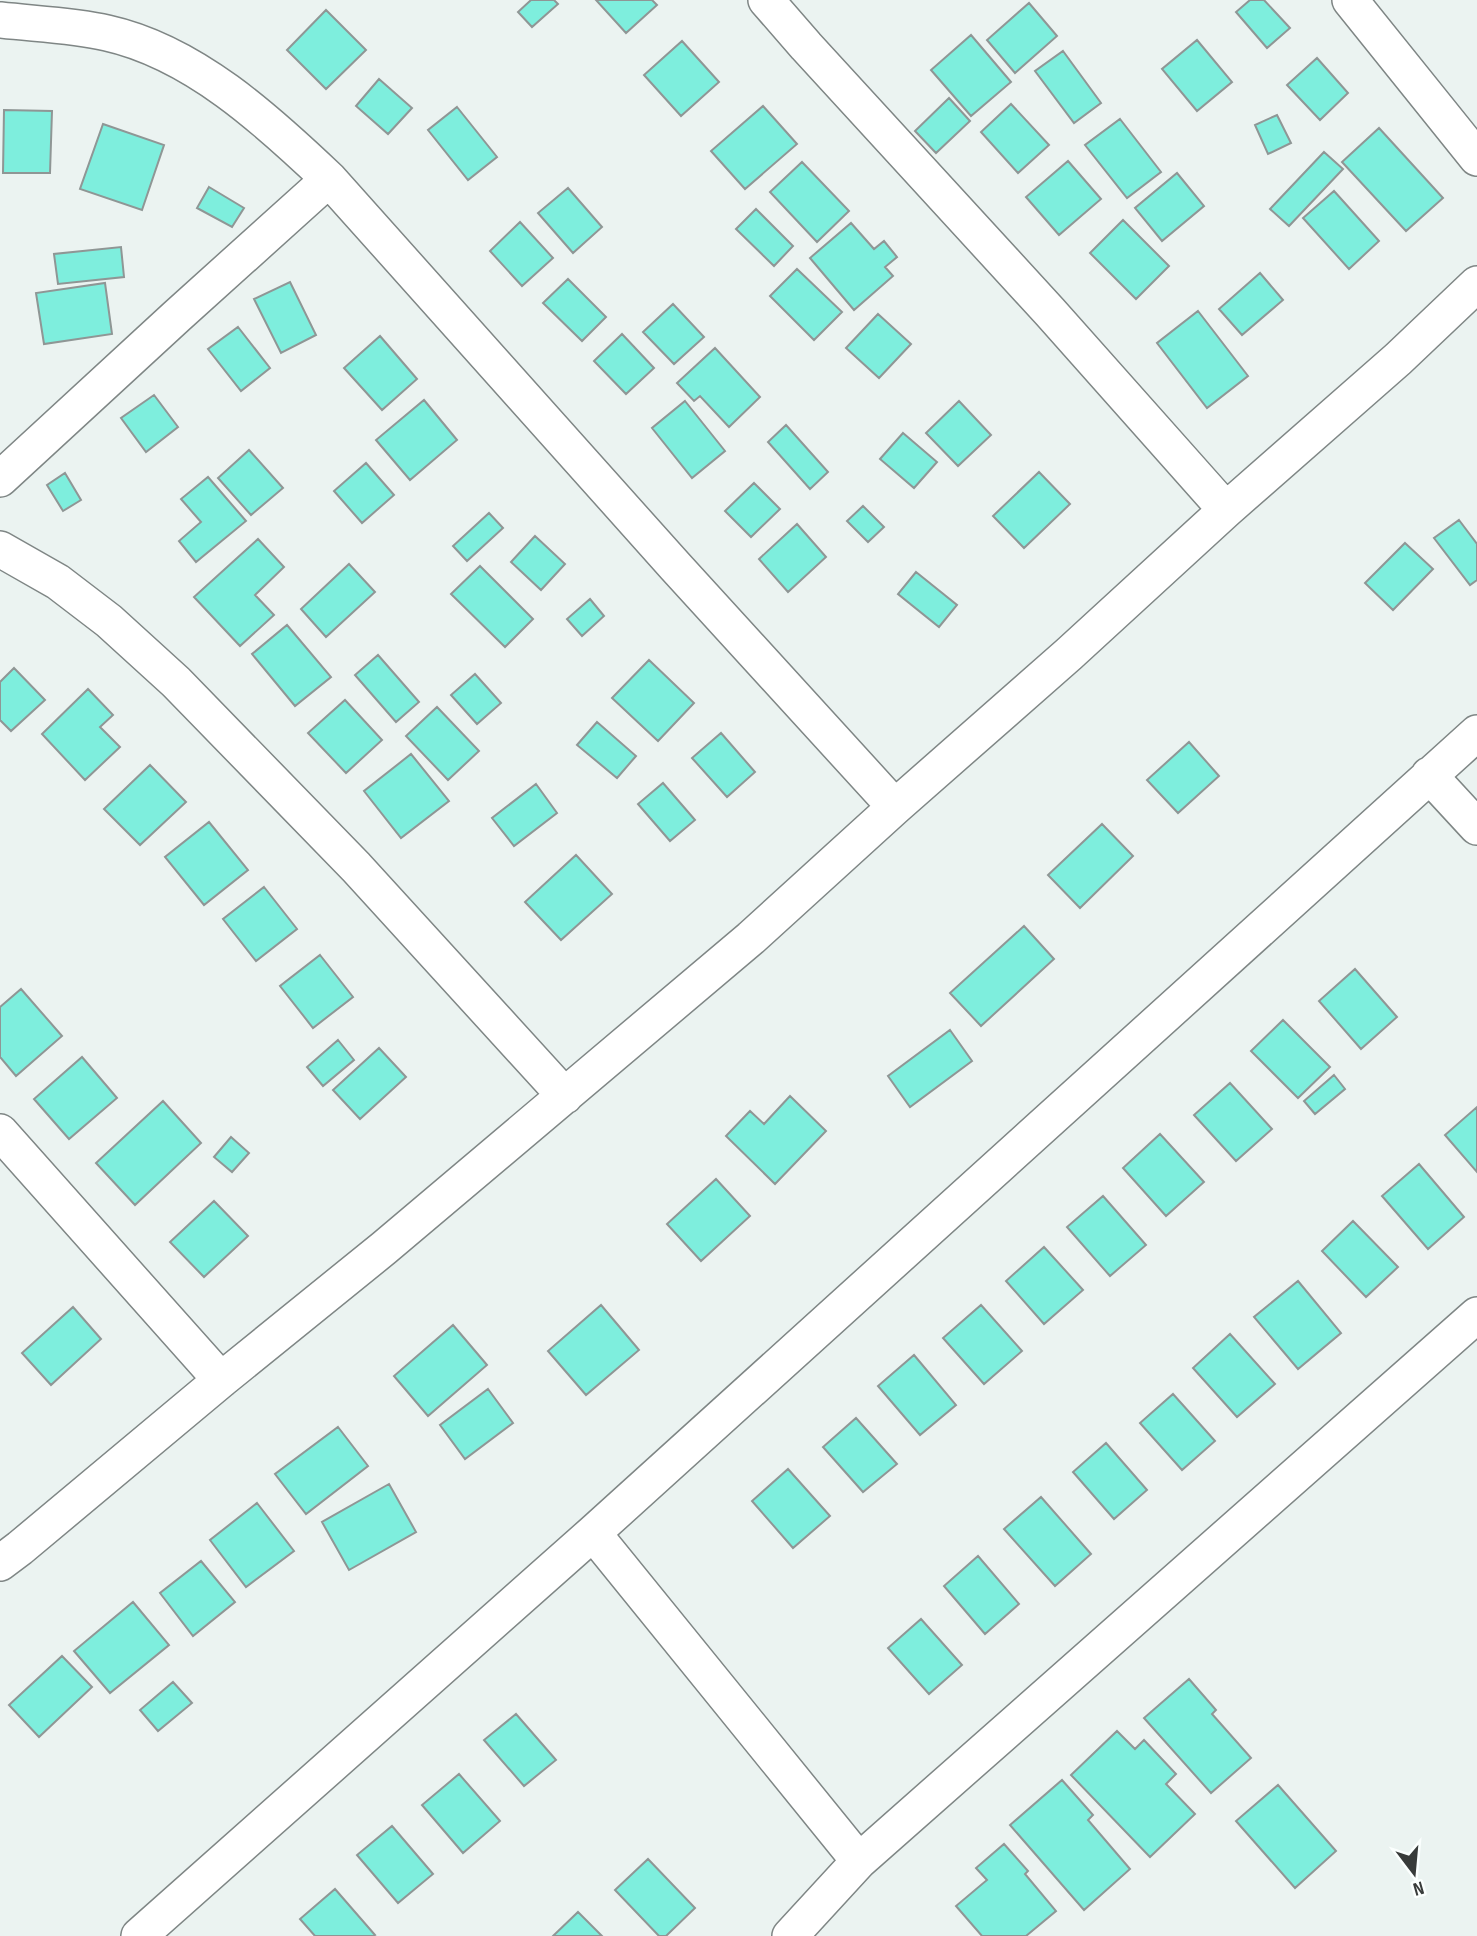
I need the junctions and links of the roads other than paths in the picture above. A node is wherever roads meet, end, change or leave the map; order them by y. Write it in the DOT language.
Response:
graph roads {
  1 [pos="766,0"];
  2 [pos="1350,0"];
  3 [pos="0,20"];
  4 [pos="1477,158"];
  5 [pos="329,179"];
  6 [pos="1477,284"];
  7 [pos="0,479"];
  8 [pos="1226,510"];
  9 [pos="0,549"];
  10 [pos="1477,733"];
  11 [pos="1429,775"];
  12 [pos="895,807"];
  13 [pos="1477,827"];
  14 [pos="565,1096"];
  15 [pos="0,1132"];
  16 [pos="1477,1315"];
  17 [pos="221,1380"];
  18 [pos="593,1533"];
  19 [pos="0,1563"];
  20 [pos="859,1861"];
  21 [pos="139,1936"];
  22 [pos="790,1936"];
  1 -- 8 [label="street"];
  2 -- 4 [label="street"];
  3 -- 5 [label="street"];
  5 -- 7 [label="street"];
  5 -- 12 [label="street"];
  6 -- 8 [label="street"];
  8 -- 12 [label="street"];
  9 -- 14 [label="street"];
  10 -- 11 [label="street"];
  11 -- 13 [label="street"];
  11 -- 18 [label="street"];
  12 -- 14 [label="street"];
  14 -- 17 [label="street"];
  15 -- 17 [label="street"];
  16 -- 20 [label="street"];
  17 -- 19 [label="street"];
  18 -- 20 [label="street"];
  18 -- 21 [label="street"];
  20 -- 22 [label="street"];
}
